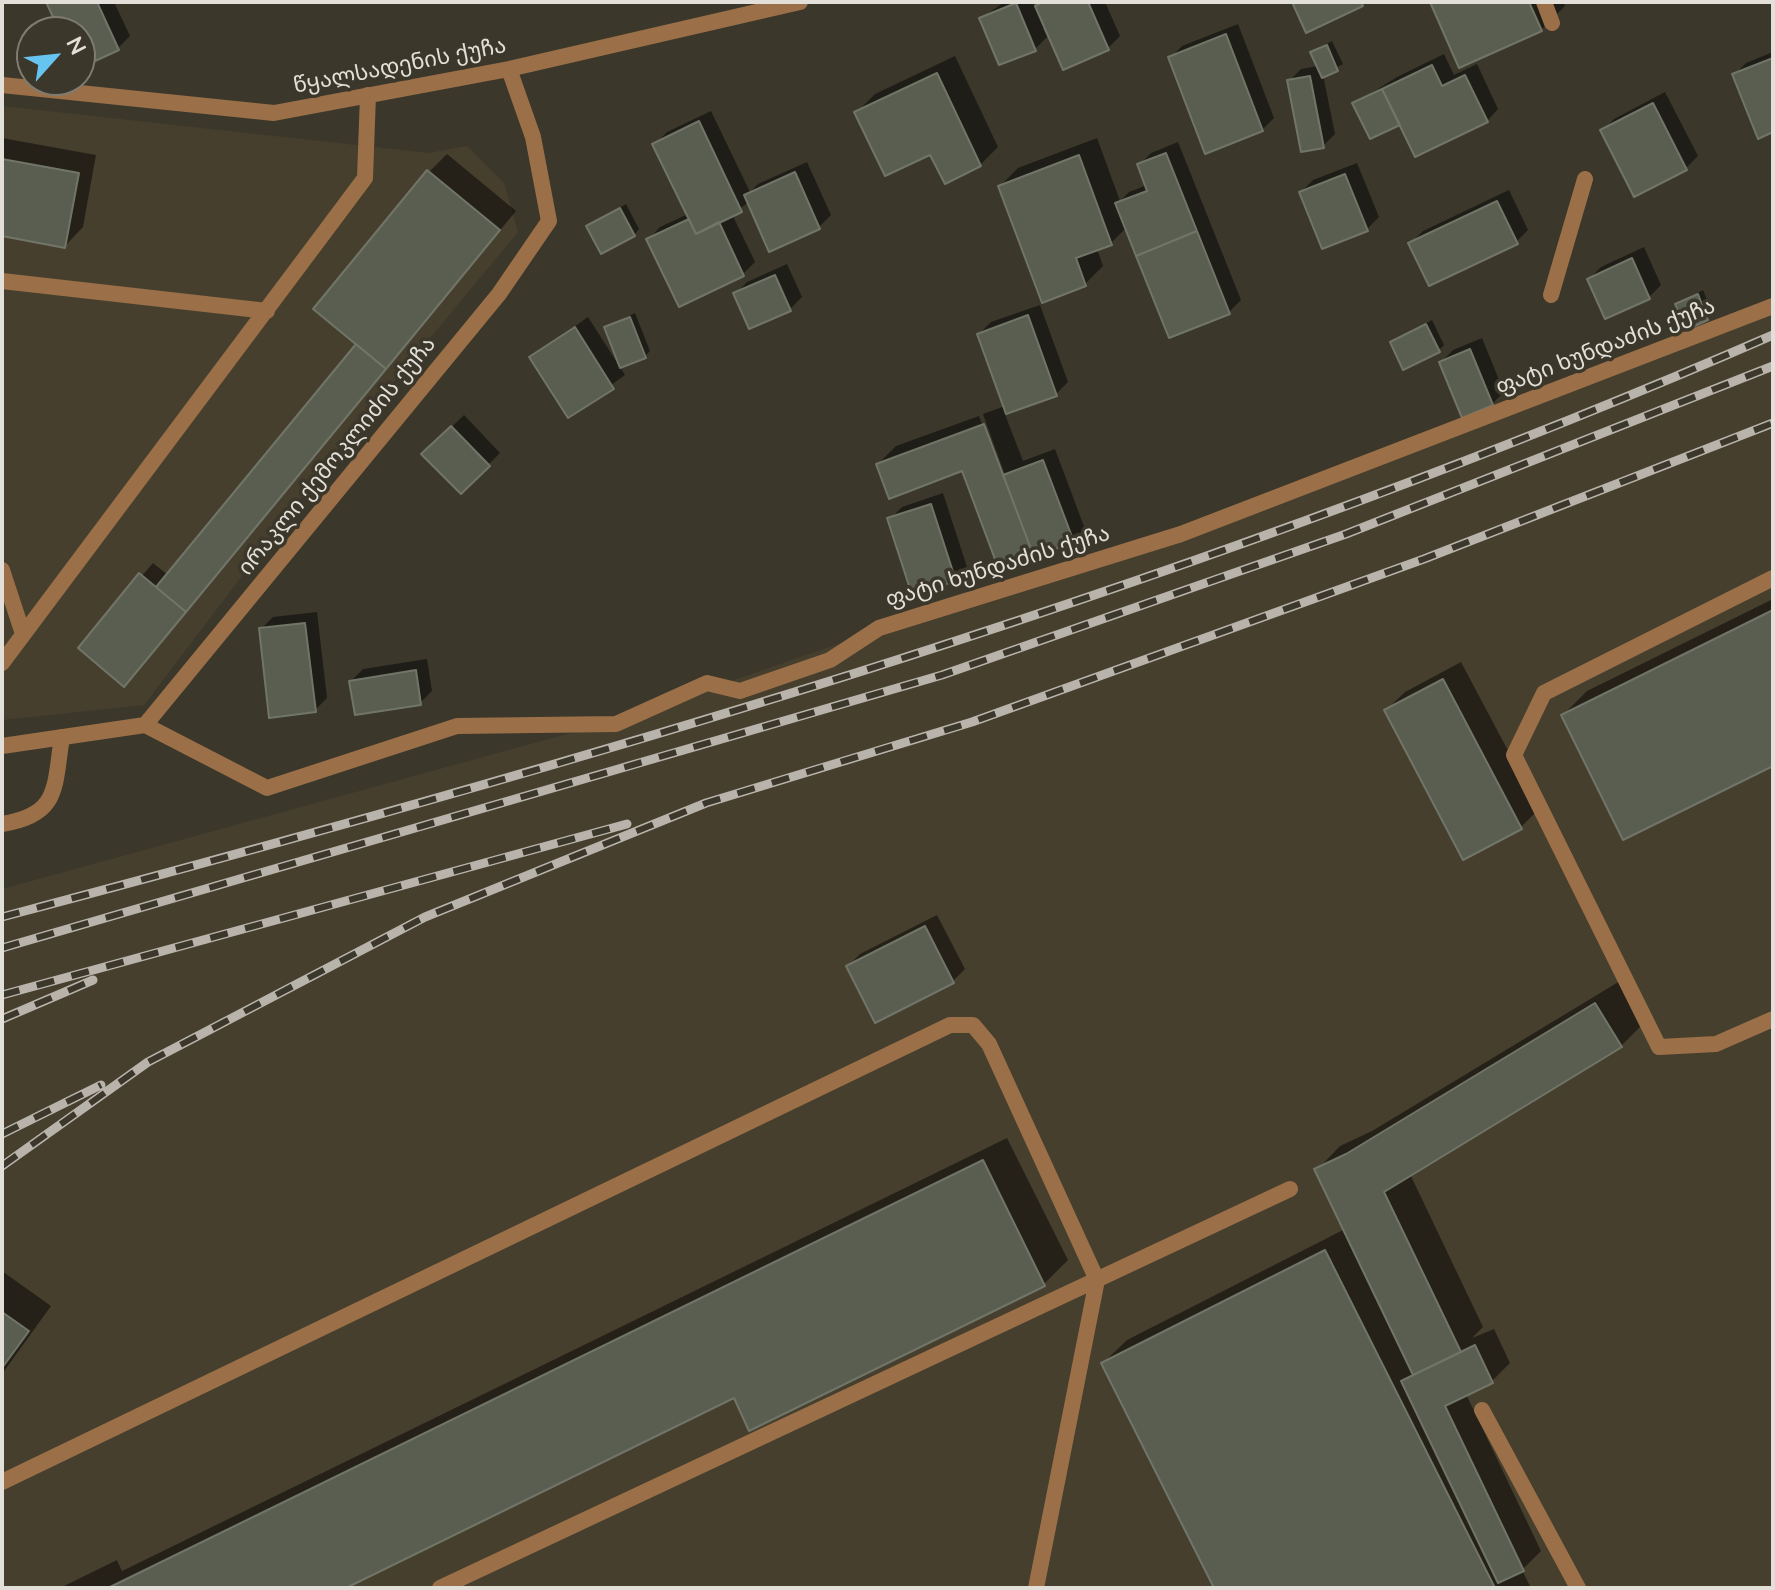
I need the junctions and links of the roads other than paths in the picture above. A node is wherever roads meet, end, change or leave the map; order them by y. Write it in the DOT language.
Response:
graph roads {
  1 [pos="800,2"];
  2 [pos="1544,2"];
  3 [pos="1552,23"];
  4 [pos="509,69"];
  5 [pos="2,85"];
  6 [pos="368,95"];
  7 [pos="1585,179"];
  8 [pos="2,281"];
  9 [pos="1551,295"];
  10 [pos="1773,306"];
  11 [pos="267,311"];
  12 [pos="2,570"];
  13 [pos="1773,578"];
  14 [pos="23,634"];
  15 [pos="2,663"];
  16 [pos="145,725"];
  17 [pos="62,737"];
  18 [pos="2,746"];
  19 [pos="2,824"];
  20 [pos="1773,1019"];
  21 [pos="1290,1189"];
  22 [pos="1097,1280"];
  23 [pos="1482,1410"];
  24 [pos="2,1482"];
  25 [pos="440,1588"];
  26 [pos="1036,1588"];
  27 [pos="1578,1588"];
  1 -- 4 [label="street, წყალსადენის ქუჩა"];
  2 -- 3 [label="street"];
  4 -- 6 [label="street, წყალსადენის ქუჩა"];
  4 -- 16 [label="street, ირაკლი ქემოკლიძის ქუჩა"];
  5 -- 6 [label="street, წყალსადენის ქუჩა"];
  6 -- 11 [label="street"];
  7 -- 9 [label="street"];
  8 -- 11 [label="street"];
  10 -- 16 [label="street, ფატი ხუნდაძის ქუჩა"];
  11 -- 14 [label="street"];
  12 -- 14 [label="street"];
  13 -- 20 [label="street"];
  14 -- 15 [label="street"];
  16 -- 17 [label="street"];
  17 -- 18 [label="street"];
  17 -- 19 [label="street"];
  21 -- 22 [label="street"];
  22 -- 24 [label="street"];
  22 -- 25 [label="street"];
  22 -- 26 [label="street"];
  23 -- 27 [label="street"];
}
